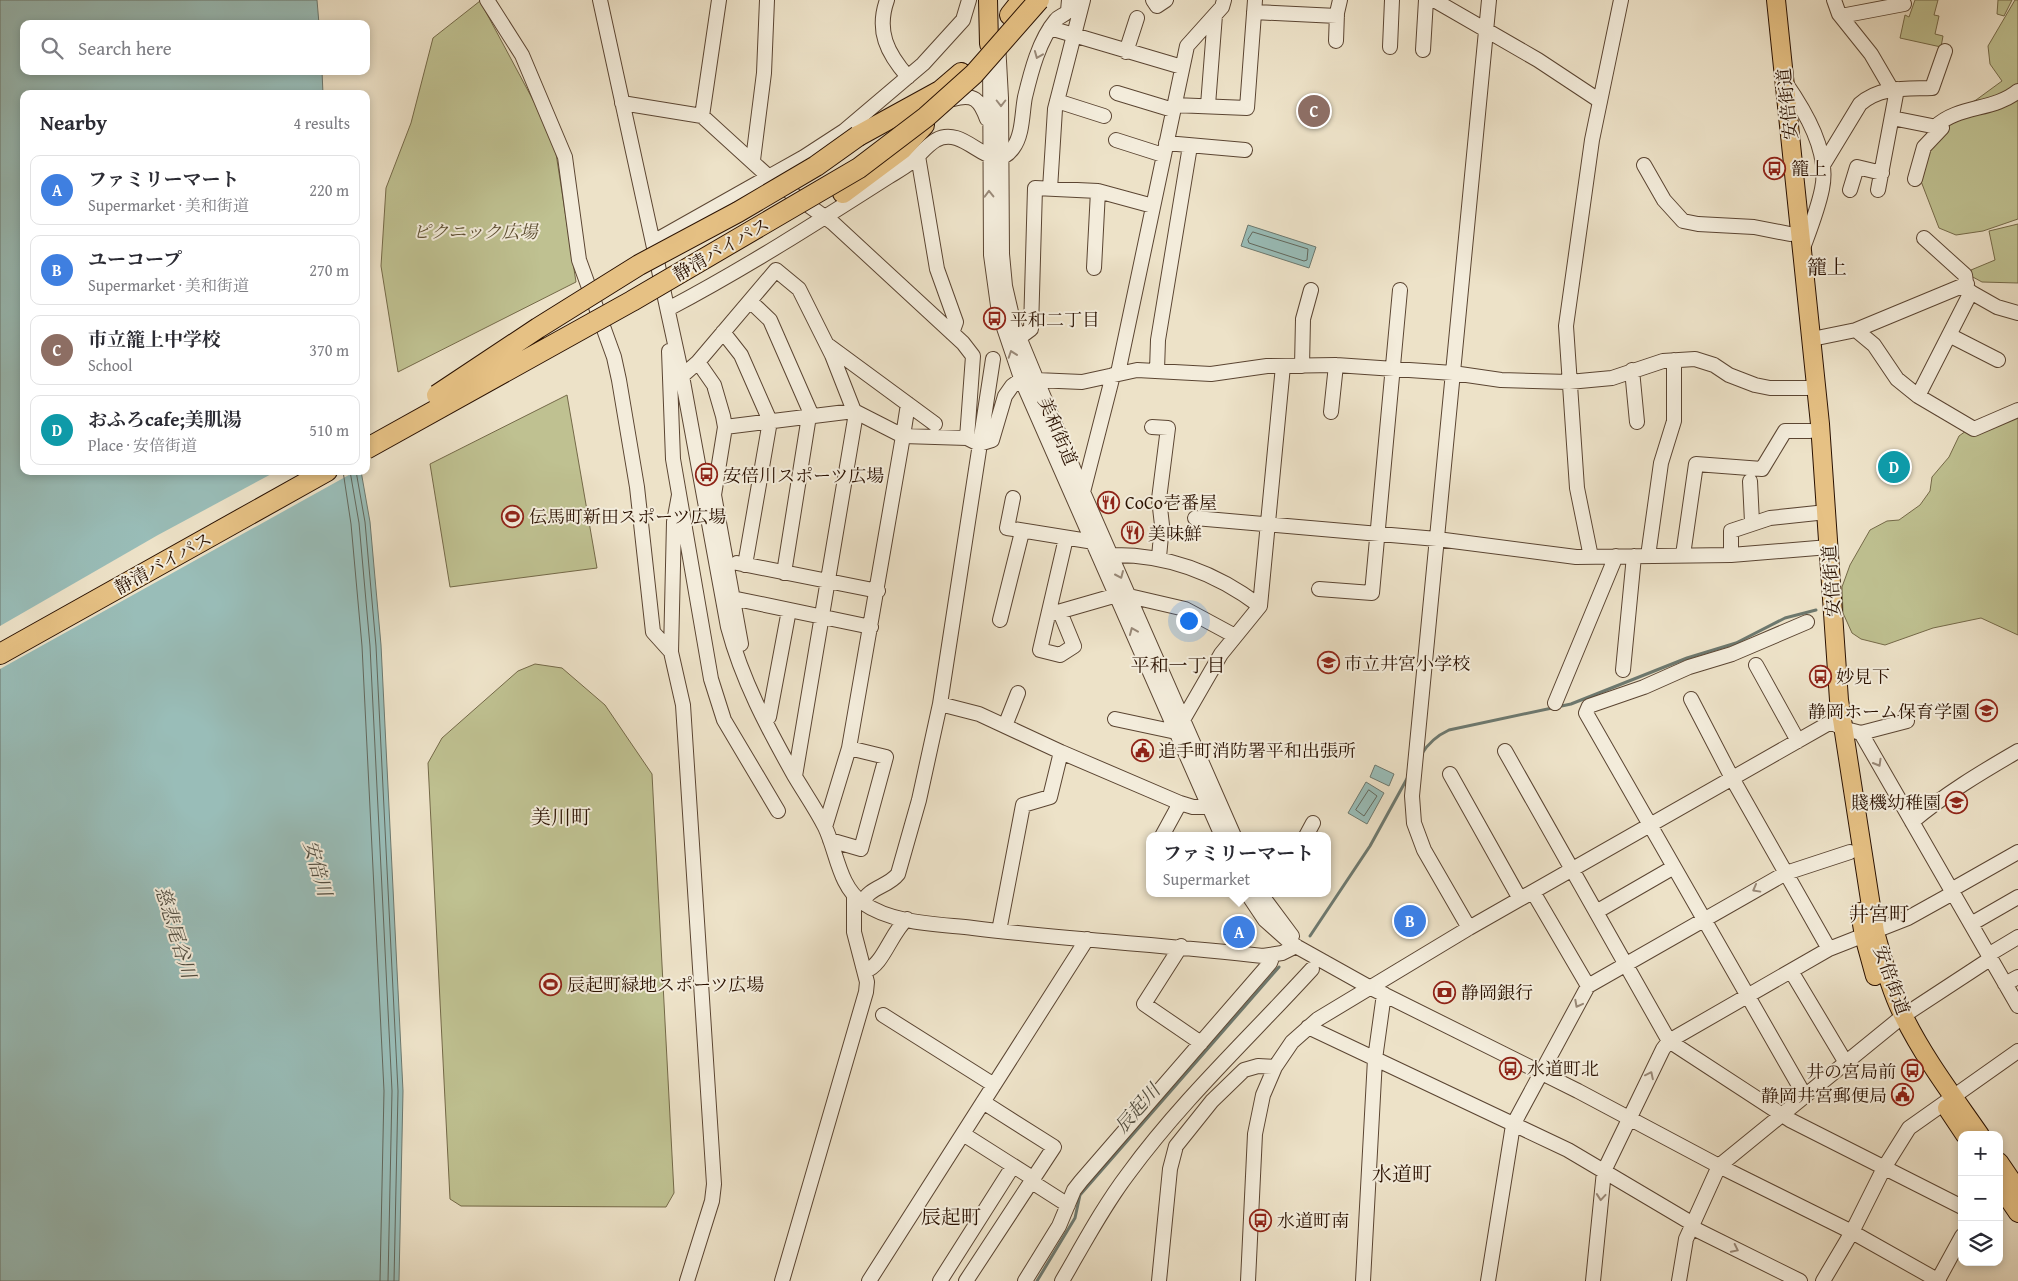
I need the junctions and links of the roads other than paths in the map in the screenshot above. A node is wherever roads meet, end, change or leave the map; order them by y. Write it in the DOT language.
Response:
graph roads {
  1 [pos="487,0"];
  2 [pos="600,0"];
  3 [pos="719,0"];
  4 [pos="767,0"];
  5 [pos="888,0"];
  6 [pos="969,0"];
  7 [pos="988,0"];
  8 [pos="998,0"];
  9 [pos="1022,0"];
  10 [pos="1028,0"];
  11 [pos="1039,0"];
  12 [pos="1045,0"];
  13 [pos="1069,0"];
  14 [pos="1083,0"];
  15 [pos="1153,0"];
  16 [pos="1166,0"];
  17 [pos="1224,0"];
  18 [pos="1340,0"];
  19 [pos="1392,0"];
  20 [pos="1426,0"];
  21 [pos="1434,0"];
  22 [pos="1489,0"];
  23 [pos="1621,0"];
  24 [pos="1766,0"];
  25 [pos="1776,0"];
  26 [pos="1834,0"];
  27 [pos="1904,4"];
  28 [pos="1254,6"];
  29 [pos="1215,15"];
  30 [pos="1337,16"];
  31 [pos="1841,16"];
  32 [pos="1137,18"];
  33 [pos="1050,28"];
  34 [pos="1486,30"];
  35 [pos="1076,36"];
  36 [pos="1336,41"];
  37 [pos="1390,47"];
  38 [pos="994,50"];
  39 [pos="1423,50"];
  40 [pos="1945,51"];
  41 [pos="1126,52"];
  42 [pos="1182,67"];
  43 [pos="908,77"];
  44 [pos="1784,82"];
  45 [pos="1895,90"];
  46 [pos="2018,91"];
  47 [pos="1117,93"];
  48 [pos="952,99"];
  49 [pos="1057,101"];
  50 [pos="1600,102"];
  51 [pos="622,103"];
  52 [pos="1208,105"];
  53 [pos="1173,108"];
  54 [pos="702,116"];
  55 [pos="1104,116"];
  56 [pos="1892,118"];
  57 [pos="989,124"];
  58 [pos="1935,127"];
  59 [pos="1116,140"];
  60 [pos="1190,146"];
  61 [pos="1165,149"];
  62 [pos="1245,150"];
  63 [pos="918,156"];
  64 [pos="994,158"];
  65 [pos="753,160"];
  66 [pos="1644,165"];
  67 [pos="1823,165"];
  68 [pos="1882,173"];
  69 [pos="769,177"];
  70 [pos="1915,179"];
  71 [pos="1050,189"];
  72 [pos="1850,190"];
  73 [pos="1878,190"];
  74 [pos="1098,191"];
  75 [pos="1153,206"];
  76 [pos="825,217"];
  77 [pos="1790,234"];
  78 [pos="1924,238"];
  79 [pos="653,242"];
  80 [pos="1802,249"];
  81 [pos="1094,268"];
  82 [pos="1969,288"];
  83 [pos="1311,290"];
  84 [pos="1400,290"];
  85 [pos="750,301"];
  86 [pos="668,311"];
  87 [pos="2018,313"];
  88 [pos="1856,330"];
  89 [pos="723,332"];
  90 [pos="952,333"];
  91 [pos="1949,334"];
  92 [pos="1018,338"];
  93 [pos="1812,339"];
  94 [pos="828,346"];
  95 [pos="993,359"];
  96 [pos="1674,360"];
  97 [pos="1998,360"];
  98 [pos="698,362"];
  99 [pos="1336,365"];
  100 [pos="1282,366"];
  101 [pos="1302,366"];
  102 [pos="1393,368"];
  103 [pos="1157,370"];
  104 [pos="1632,370"];
  105 [pos="1453,373"];
  106 [pos="1116,374"];
  107 [pos="682,376"];
  108 [pos="1029,380"];
  109 [pos="1570,382"];
  110 [pos="1807,388"];
  111 [pos="437,395"];
  112 [pos="1918,396"];
  113 [pos="908,404"];
  114 [pos="854,410"];
  115 [pos="2018,410"];
  116 [pos="1331,412"];
  117 [pos="811,416"];
  118 [pos="422,418"];
  119 [pos="770,421"];
  120 [pos="1637,422"];
  121 [pos="935,424"];
  122 [pos="725,427"];
  123 [pos="1152,427"];
  124 [pos="1810,431"];
  125 [pos="370,433"];
  126 [pos="904,436"];
  127 [pos="973,441"];
  128 [pos="370,447"];
  129 [pos="294,475"];
  130 [pos="320,475"];
  131 [pos="1750,481"];
  132 [pos="1083,492"];
  133 [pos="679,495"];
  134 [pos="1013,498"];
  135 [pos="1817,513"];
  136 [pos="1195,518"];
  137 [pos="1752,522"];
  138 [pos="1267,524"];
  139 [pos="1022,532"];
  140 [pos="1378,533"];
  141 [pos="1066,538"];
  142 [pos="1437,539"];
  143 [pos="1094,542"];
  144 [pos="1824,547"];
  145 [pos="1111,555"];
  146 [pos="1683,555"];
  147 [pos="1731,555"];
  148 [pos="1616,556"];
  149 [pos="1634,556"];
  150 [pos="1648,556"];
  151 [pos="1159,557"];
  152 [pos="1591,557"];
  153 [pos="726,561"];
  154 [pos="745,565"];
  155 [pos="784,572"];
  156 [pos="827,581"];
  157 [pos="1319,590"];
  158 [pos="878,591"];
  159 [pos="1123,596"];
  160 [pos="732,598"];
  161 [pos="1260,606"];
  162 [pos="789,610"];
  163 [pos="821,617"];
  164 [pos="1000,620"];
  165 [pos="1807,622"];
  166 [pos="871,627"];
  167 [pos="1235,636"];
  168 [pos="0,640"];
  169 [pos="671,652"];
  170 [pos="0,654"];
  171 [pos="1756,665"];
  172 [pos="1623,670"];
  173 [pos="1018,693"];
  174 [pos="1691,699"];
  175 [pos="1555,703"];
  176 [pos="940,704"];
  177 [pos="1115,719"];
  178 [pos="1907,721"];
  179 [pos="768,722"];
  180 [pos="1837,725"];
  181 [pos="1004,726"];
  182 [pos="1180,726"];
  183 [pos="1861,732"];
  184 [pos="1798,741"];
  185 [pos="849,748"];
  186 [pos="1505,751"];
  187 [pos="2018,751"];
  188 [pos="1060,752"];
  189 [pos="1450,774"];
  190 [pos="795,776"];
  191 [pos="1732,778"];
  192 [pos="1180,803"];
  193 [pos="1210,807"];
  194 [pos="778,811"];
  195 [pos="1912,822"];
  196 [pos="1313,823"];
  197 [pos="1650,825"];
  198 [pos="1164,832"];
  199 [pos="1220,832"];
  200 [pos="1232,832"];
  201 [pos="1308,832"];
  202 [pos="827,833"];
  203 [pos="1850,852"];
  204 [pos="2018,852"];
  205 [pos="1674,867"];
  206 [pos="1572,869"];
  207 [pos="1786,873"];
  208 [pos="1952,891"];
  209 [pos="1526,895"];
  210 [pos="1250,897"];
  211 [pos="1262,897"];
  212 [pos="1273,897"];
  213 [pos="2018,897"];
  214 [pos="858,899"];
  215 [pos="1268,906"];
  216 [pos="1596,912"];
  217 [pos="1704,918"];
  218 [pos="907,919"];
  219 [pos="1971,924"];
  220 [pos="1469,928"];
  221 [pos="999,931"];
  222 [pos="1869,934"];
  223 [pos="2018,937"];
  224 [pos="1087,939"];
  225 [pos="1290,942"];
  226 [pos="1181,946"];
  227 [pos="1829,948"];
  228 [pos="1273,955"];
  229 [pos="1312,955"];
  230 [pos="1989,957"];
  231 [pos="1626,964"];
  232 [pos="1312,969"];
  233 [pos="865,971"];
  234 [pos="1791,971"];
  235 [pos="2018,977"];
  236 [pos="2005,984"];
  237 [pos="1369,986"];
  238 [pos="1588,986"];
  239 [pos="1384,994"];
  240 [pos="1748,996"];
  241 [pos="2018,1006"];
  242 [pos="883,1014"];
  243 [pos="1899,1020"];
  244 [pos="1308,1027"];
  245 [pos="1670,1041"];
  246 [pos="1202,1043"];
  247 [pos="2018,1051"];
  248 [pos="1375,1059"];
  249 [pos="1846,1063"];
  250 [pos="1275,1067"];
  251 [pos="1542,1073"];
  252 [pos="994,1085"];
  253 [pos="1805,1096"];
  254 [pos="1949,1101"];
  255 [pos="983,1102"];
  256 [pos="1783,1114"];
  257 [pos="1629,1119"];
  258 [pos="1513,1125"];
  259 [pos="1963,1131"];
  260 [pos="1976,1131"];
  261 [pos="963,1134"];
  262 [pos="1013,1166"];
  263 [pos="1719,1166"];
  264 [pos="1884,1168"];
  265 [pos="1604,1171"];
  266 [pos="2002,1176"];
  267 [pos="1033,1180"];
  268 [pos="2005,1190"];
  269 [pos="1068,1205"];
  270 [pos="1958,1205"];
  271 [pos="2018,1213"];
  272 [pos="1692,1225"];
  273 [pos="1852,1232"];
  274 [pos="1958,1244"];
  275 [pos="687,1281"];
  276 [pos="782,1281"];
  277 [pos="868,1281"];
  278 [pos="940,1281"];
  279 [pos="966,1281"];
  280 [pos="1025,1281"];
  281 [pos="1062,1281"];
  282 [pos="1159,1281"];
  283 [pos="1248,1281"];
  284 [pos="1363,1281"];
  285 [pos="1488,1281"];
  286 [pos="1593,1281"];
  287 [pos="1679,1281"];
  288 [pos="1800,1281"];
  289 [pos="1823,1281"];
  290 [pos="1938,1281"];
  1 -- 169 [label="street"];
  2 -- 51 [label="street"];
  3 -- 54 [label="street"];
  4 -- 65 [label="street"];
  5 -- 43 [label="street"];
  6 -- 43 [label="street"];
  7 -- 38 [label="main road, 美和街道"];
  8 -- 38 [label="main road, 美和街道"];
  9 -- 111 [label="highway, 静清バイパス, bridge"];
  10 -- 38 [label="highway"];
  11 -- 118 [label="highway, 静清バイパス, bridge"];
  12 -- 38 [label="highway"];
  13 -- 33 [label="street"];
  14 -- 35 [label="street"];
  15 -- 16 [label="street"];
  17 -- 29 [label="street"];
  18 -- 30 [label="street"];
  19 -- 37 [label="street"];
  20 -- 39 [label="street"];
  21 -- 34 [label="street"];
  22 -- 34 [label="street"];
  23 -- 50 [label="street"];
  24 -- 77 [label="main road, 安倍街道"];
  25 -- 44 [label="main road, 安倍街道"];
  26 -- 31 [label="street"];
  27 -- 31 [label="street"];
  28 -- 30 [label="street"];
  28 -- 52 [label="street"];
  29 -- 42 [label="street"];
  29 -- 52 [label="street"];
  30 -- 36 [label="street"];
  31 -- 45 [label="street"];
  32 -- 41 [label="street"];
  33 -- 35 [label="street"];
  33 -- 64 [label="street, one-way"];
  34 -- 50 [label="street"];
  34 -- 105 [label="street"];
  35 -- 41 [label="street"];
  35 -- 49 [label="street"];
  38 -- 48 [label="highway"];
  38 -- 57 [label="street, 美和街道"];
  38 -- 64 [label="street, 美和街道, one-way"];
  38 -- 111 [label="highway, bridge"];
  40 -- 45 [label="street"];
  41 -- 42 [label="street"];
  42 -- 53 [label="street"];
  43 -- 69 [label="street"];
  44 -- 67 [label="street"];
  44 -- 80 [label="main road, 安倍街道"];
  45 -- 56 [label="street"];
  45 -- 67 [label="street"];
  46 -- 58 [label="street"];
  47 -- 53 [label="street"];
  48 -- 57 [label="street"];
  48 -- 118 [label="highway, bridge"];
  49 -- 55 [label="street"];
  49 -- 71 [label="street"];
  50 -- 109 [label="street"];
  51 -- 54 [label="street"];
  51 -- 79 [label="street"];
  52 -- 53 [label="street"];
  53 -- 61 [label="street"];
  54 -- 65 [label="street"];
  56 -- 58 [label="street"];
  56 -- 68 [label="street"];
  57 -- 64 [label="street, 美和街道"];
  58 -- 70 [label="street"];
  59 -- 61 [label="street"];
  60 -- 61 [label="street"];
  60 -- 62 [label="street"];
  60 -- 103 [label="street"];
  61 -- 75 [label="street"];
  63 -- 64 [label="street"];
  63 -- 76 [label="street"];
  63 -- 90 [label="street"];
  64 -- 92 [label="street, 美和街道"];
  108 -- 64 [label="street, 美和街道, one-way"];
  65 -- 69 [label="street"];
  66 -- 77 [label="street"];
  67 -- 80 [label="street"];
  68 -- 72 [label="street"];
  68 -- 73 [label="street"];
  69 -- 76 [label="street"];
  69 -- 79 [label="street"];
  71 -- 74 [label="street"];
  71 -- 92 [label="street"];
  74 -- 75 [label="street"];
  74 -- 81 [label="street"];
  75 -- 106 [label="street"];
  76 -- 86 [label="street"];
  76 -- 90 [label="street"];
  77 -- 110 [label="main road, 安倍街道"];
  78 -- 82 [label="street"];
  79 -- 86 [label="street"];
  80 -- 93 [label="main road, 安倍街道"];
  82 -- 87 [label="street"];
  82 -- 88 [label="street"];
  82 -- 91 [label="street"];
  83 -- 101 [label="street"];
  84 -- 102 [label="street"];
  85 -- 89 [label="street"];
  85 -- 94 [label="street"];
  85 -- 117 [label="street"];
  86 -- 107 [label="street"];
  86 -- 133 [label="street"];
  88 -- 93 [label="street"];
  88 -- 112 [label="street"];
  89 -- 98 [label="street"];
  89 -- 119 [label="street"];
  90 -- 127 [label="street"];
  91 -- 97 [label="street"];
  91 -- 112 [label="street"];
  92 -- 108 [label="street, 美和街道"];
  93 -- 144 [label="main road, 安倍街道"];
  94 -- 113 [label="street"];
  94 -- 114 [label="street"];
  95 -- 127 [label="street"];
  96 -- 104 [label="street"];
  96 -- 110 [label="street"];
  96 -- 150 [label="street"];
  98 -- 107 [label="street"];
  98 -- 122 [label="street"];
  99 -- 101 [label="street"];
  99 -- 102 [label="street"];
  99 -- 116 [label="street"];
  100 -- 101 [label="street"];
  100 -- 103 [label="street"];
  100 -- 138 [label="street"];
  102 -- 105 [label="street"];
  102 -- 140 [label="street"];
  103 -- 106 [label="street"];
  104 -- 109 [label="street"];
  104 -- 120 [label="street"];
  105 -- 109 [label="street"];
  105 -- 142 [label="street"];
  106 -- 108 [label="street"];
  106 -- 132 [label="street"];
  107 -- 179 [label="street"];
  108 -- 127 [label="street"];
  108 -- 132 [label="street, 美和街道"];
  108 -- 143 [label="street, 美和街道"];
  109 -- 152 [label="street"];
  110 -- 124 [label="main road, 安倍街道"];
  111 -- 125 [label="highway, 静清バイパス"];
  112 -- 115 [label="street"];
  113 -- 121 [label="street"];
  113 -- 126 [label="street"];
  114 -- 117 [label="street"];
  114 -- 126 [label="street"];
  114 -- 156 [label="street"];
  117 -- 119 [label="street"];
  117 -- 155 [label="street"];
  118 -- 128 [label="highway, 静清バイパス, bridge"];
  119 -- 122 [label="street"];
  119 -- 154 [label="street"];
  122 -- 153 [label="street"];
  123 -- 151 [label="street"];
  124 -- 135 [label="main road, 安倍街道"];
  124 -- 146 [label="street"];
  126 -- 127 [label="street"];
  126 -- 158 [label="street"];
  127 -- 176 [label="street"];
  129 -- 168 [label="highway, 静清バイパス"];
  130 -- 170 [label="highway, 静清バイパス"];
  131 -- 137 [label="street"];
  132 -- 145 [label="street, 美和街道"];
  133 -- 169 [label="street"];
  133 -- 194 [label="street"];
  134 -- 139 [label="street"];
  135 -- 137 [label="street"];
  135 -- 144 [label="main road, 安倍街道"];
  136 -- 138 [label="street"];
  137 -- 147 [label="street"];
  138 -- 140 [label="street"];
  138 -- 161 [label="street"];
  139 -- 141 [label="street"];
  139 -- 164 [label="street"];
  140 -- 142 [label="street"];
  140 -- 157 [label="street"];
  141 -- 143 [label="street"];
  141 -- 159 [label="street"];
  142 -- 152 [label="street"];
  142 -- 220 [label="street"];
  143 -- 159 [label="street, 美和街道"];
  144 -- 147 [label="street"];
  144 -- 180 [label="main road, 安倍街道"];
  145 -- 151 [label="street"];
  145 -- 159 [label="street, 美和街道, one-way"];
  146 -- 147 [label="street"];
  146 -- 150 [label="street"];
  148 -- 149 [label="street"];
  148 -- 152 [label="street"];
  148 -- 175 [label="street"];
  149 -- 150 [label="street"];
  149 -- 172 [label="street"];
  151 -- 161 [label="street"];
  153 -- 154 [label="street"];
  153 -- 160 [label="street"];
  154 -- 155 [label="street"];
  155 -- 156 [label="street"];
  156 -- 158 [label="street"];
  156 -- 163 [label="street"];
  158 -- 166 [label="street"];
  159 -- 167 [label="street"];
  159 -- 182 [label="street, 美和街道"];
  160 -- 162 [label="street"];
  160 -- 179 [label="street"];
  161 -- 167 [label="street"];
  162 -- 163 [label="street"];
  162 -- 179 [label="street"];
  163 -- 166 [label="street"];
  163 -- 190 [label="street"];
  165 -- 197 [label="street"];
  166 -- 185 [label="street"];
  167 -- 182 [label="street"];
  169 -- 275 [label="street"];
  171 -- 184 [label="street"];
  173 -- 181 [label="street"];
  174 -- 191 [label="street"];
  176 -- 181 [label="street"];
  176 -- 214 [label="street"];
  177 -- 182 [label="street"];
  178 -- 183 [label="street"];
  179 -- 190 [label="street"];
  180 -- 183 [label="street"];
  180 -- 184 [label="street"];
  180 -- 203 [label="main road, 安倍街道"];
  180 -- 222 [label="main road, 安倍街道"];
  181 -- 188 [label="street"];
  182 -- 193 [label="street, 美和街道"];
  182 -- 200 [label="street, 美和街道"];
  183 -- 195 [label="street, one-way"];
  184 -- 191 [label="street"];
  185 -- 202 [label="street"];
  185 -- 202 [label="street"];
  186 -- 206 [label="street"];
  187 -- 195 [label="street"];
  188 -- 192 [label="street"];
  188 -- 221 [label="street"];
  189 -- 209 [label="street"];
  190 -- 202 [label="street"];
  191 -- 197 [label="street"];
  191 -- 207 [label="street"];
  192 -- 193 [label="street"];
  192 -- 198 [label="street"];
  193 -- 199 [label="street, 美和街道"];
  195 -- 208 [label="street"];
  196 -- 201 [label="street"];
  197 -- 205 [label="street"];
  197 -- 206 [label="street"];
  202 -- 214 [label="street"];
  203 -- 207 [label="street"];
  203 -- 222 [label="main road, 安倍街道"];
  204 -- 208 [label="street"];
  205 -- 216 [label="street"];
  205 -- 217 [label="street"];
  206 -- 209 [label="street"];
  206 -- 216 [label="street"];
  207 -- 217 [label="street, one-way"];
  207 -- 227 [label="street"];
  208 -- 219 [label="street"];
  208 -- 222 [label="street"];
  209 -- 220 [label="street"];
  209 -- 238 [label="street"];
  210 -- 225 [label="street"];
  211 -- 215 [label="street"];
  212 -- 215 [label="street"];
  213 -- 219 [label="street"];
  214 -- 218 [label="street"];
  214 -- 233 [label="street"];
  215 -- 229 [label="street"];
  216 -- 231 [label="street"];
  217 -- 231 [label="street"];
  217 -- 240 [label="street"];
  218 -- 221 [label="street"];
  218 -- 233 [label="street"];
  219 -- 230 [label="street"];
  220 -- 237 [label="street"];
  221 -- 224 [label="street"];
  222 -- 227 [label="street"];
  222 -- 243 [label="main road, 安倍街道"];
  223 -- 230 [label="street"];
  224 -- 226 [label="street"];
  224 -- 252 [label="street"];
  225 -- 228 [label="street"];
  225 -- 229 [label="street"];
  226 -- 228 [label="street"];
  226 -- 246 [label="street"];
  227 -- 234 [label="street"];
  228 -- 246 [label="street"];
  229 -- 237 [label="street"];
  230 -- 236 [label="street"];
  230 -- 243 [label="street"];
  231 -- 238 [label="street"];
  231 -- 245 [label="street"];
  232 -- 281 [label="street"];
  233 -- 276 [label="street"];
  234 -- 240 [label="street"];
  234 -- 249 [label="street"];
  235 -- 236 [label="street"];
  236 -- 241 [label="street"];
  237 -- 239 [label="street"];
  237 -- 244 [label="street"];
  238 -- 251 [label="street, one-way"];
  239 -- 248 [label="street"];
  239 -- 251 [label="street"];
  240 -- 245 [label="street"];
  240 -- 253 [label="street"];
  242 -- 252 [label="street"];
  243 -- 249 [label="street"];
  243 -- 254 [label="main road, 安倍街道"];
  244 -- 248 [label="street"];
  244 -- 250 [label="street"];
  245 -- 256 [label="street"];
  257 -- 245 [label="street, one-way"];
  246 -- 269 [label="street"];
  247 -- 254 [label="street"];
  248 -- 258 [label="street"];
  248 -- 284 [label="street"];
  249 -- 253 [label="street"];
  250 -- 282 [label="street"];
  250 -- 283 [label="street"];
  251 -- 257 [label="street"];
  251 -- 258 [label="street"];
  252 -- 255 [label="street"];
  253 -- 256 [label="street"];
  254 -- 259 [label="main road, 安倍街道"];
  254 -- 260 [label="main road, 安倍街道"];
  254 -- 264 [label="street"];
  255 -- 261 [label="street"];
  255 -- 267 [label="street"];
  256 -- 263 [label="street"];
  256 -- 264 [label="street"];
  257 -- 263 [label="street"];
  257 -- 265 [label="street"];
  258 -- 265 [label="street"];
  258 -- 285 [label="street"];
  261 -- 262 [label="street"];
  261 -- 277 [label="street"];
  262 -- 267 [label="street"];
  262 -- 278 [label="street"];
  263 -- 272 [label="street"];
  263 -- 273 [label="street"];
  264 -- 270 [label="street"];
  264 -- 273 [label="street"];
  265 -- 272 [label="street"];
  265 -- 286 [label="street, one-way"];
  266 -- 268 [label="main road"];
  267 -- 269 [label="street"];
  267 -- 279 [label="street"];
  268 -- 271 [label="main road"];
  269 -- 280 [label="street"];
  272 -- 287 [label="street"];
  272 -- 288 [label="street, one-way"];
  273 -- 289 [label="street"];
  273 -- 290 [label="street"];
  274 -- 290 [label="street"];
}
